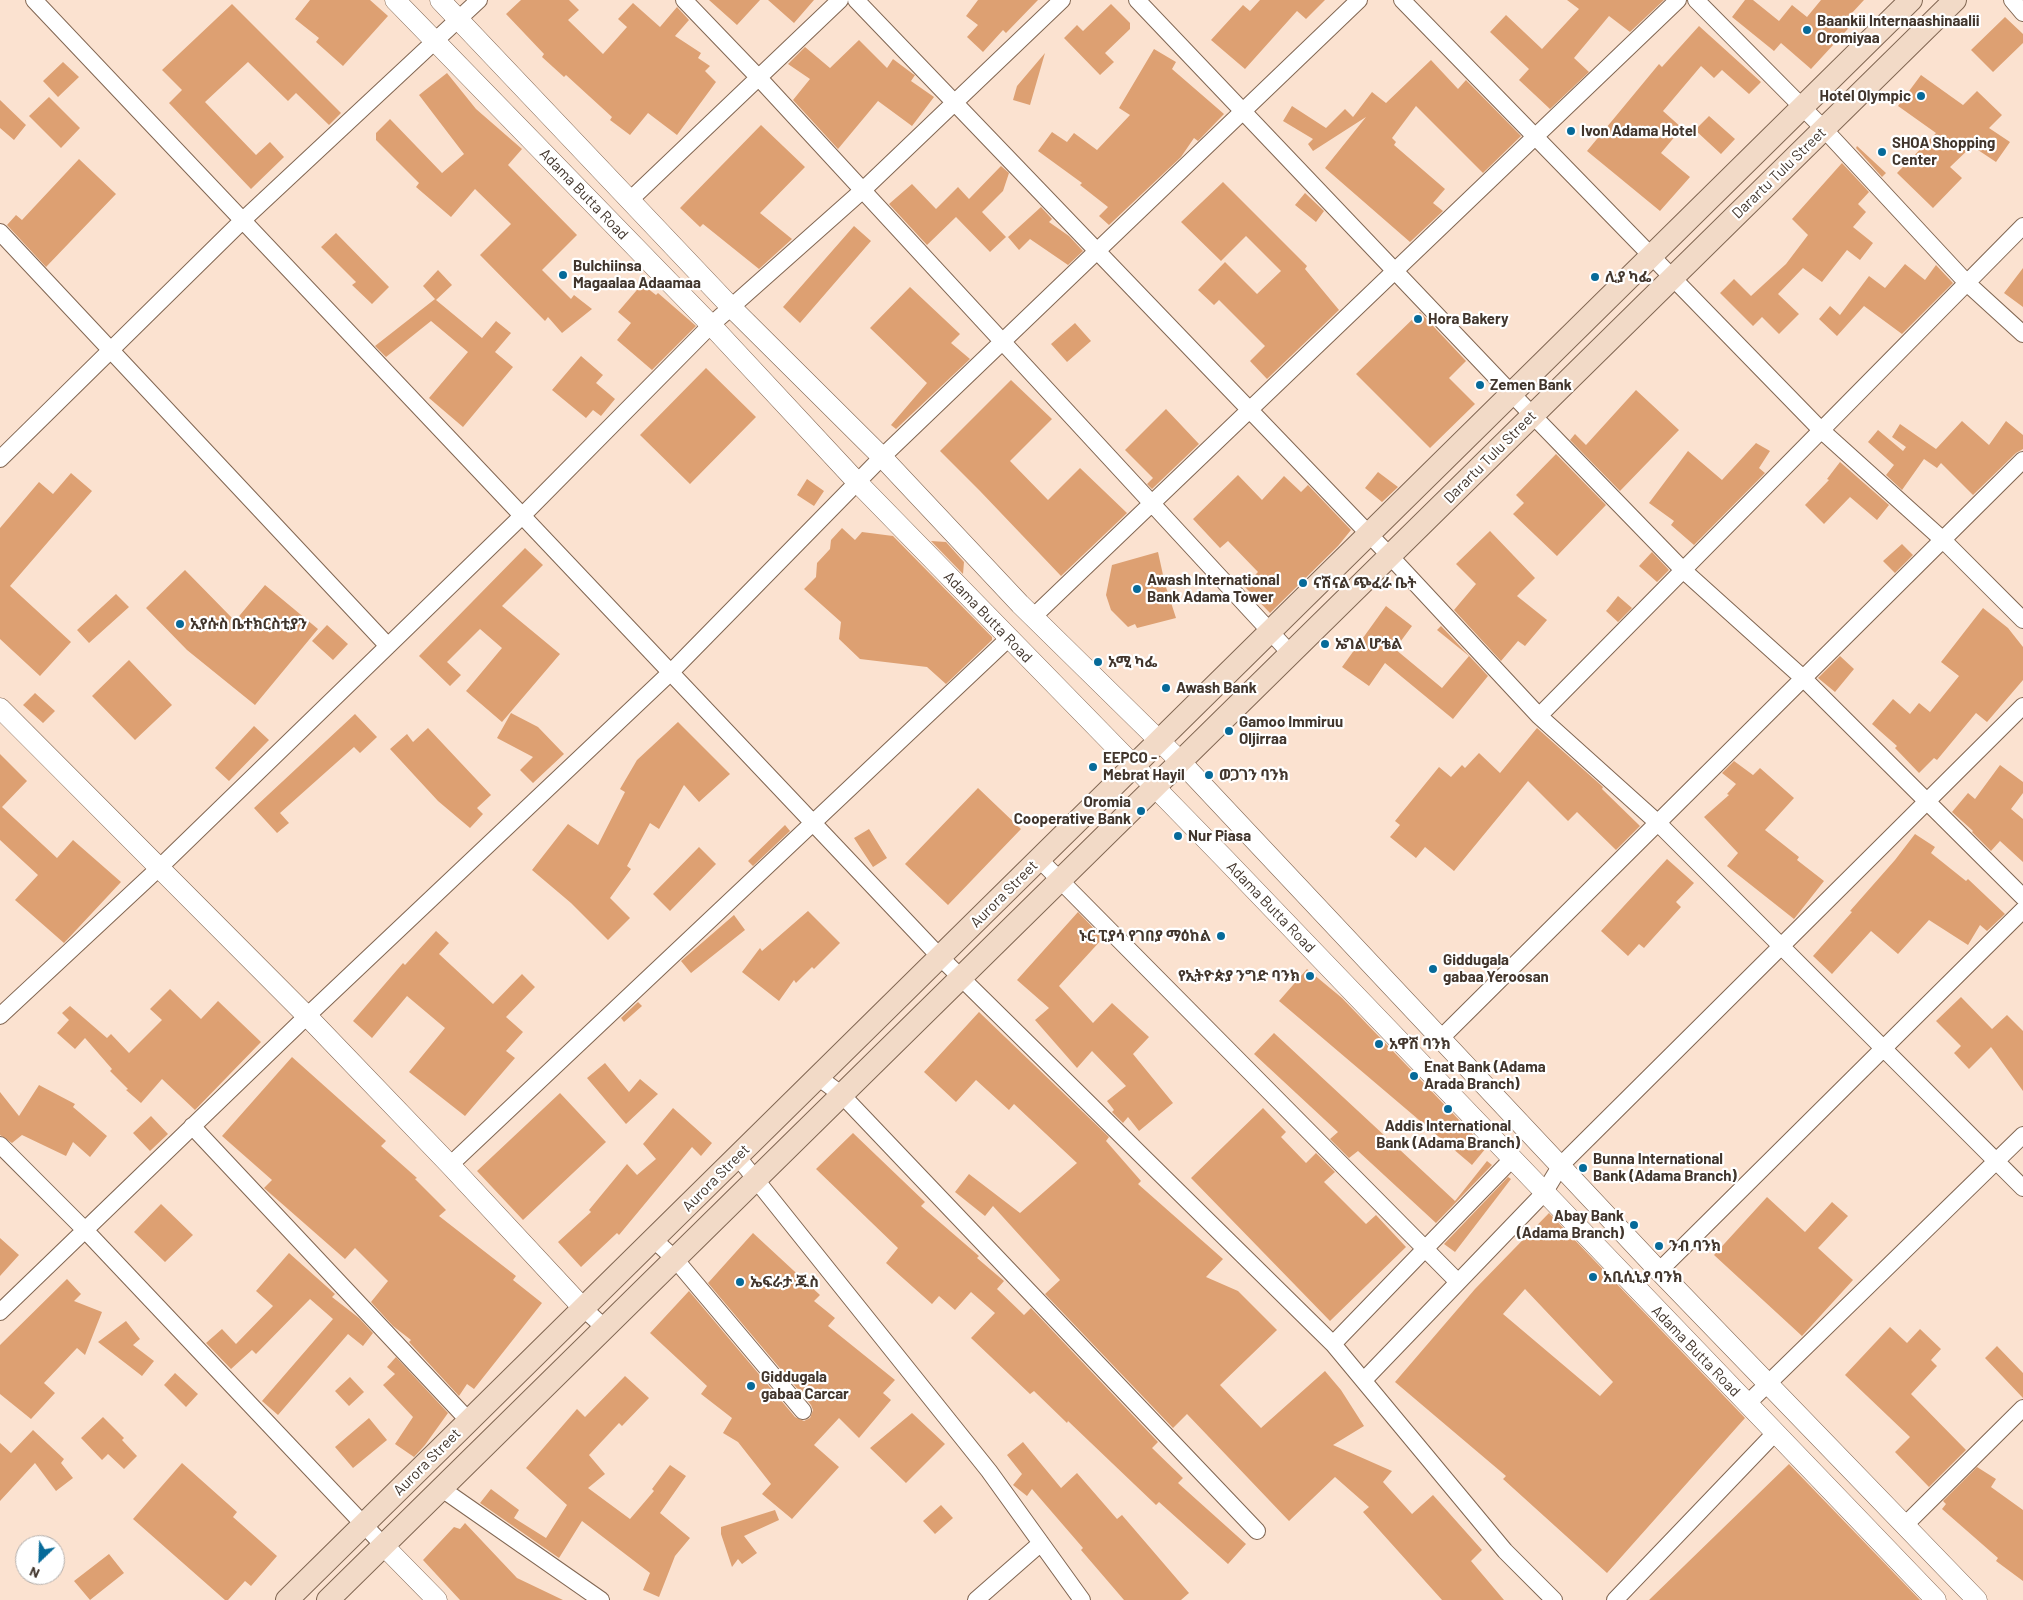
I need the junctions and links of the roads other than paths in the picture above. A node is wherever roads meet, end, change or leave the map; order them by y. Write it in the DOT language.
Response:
graph roads {
  1 [pos="34,0"];
  2 [pos="395,0"];
  3 [pos="440,0"];
  4 [pos="479,0"];
  5 [pos="684,0"];
  6 [pos="840,0"];
  7 [pos="856,0"];
  8 [pos="1062,0"];
  9 [pos="1137,0"];
  10 [pos="1359,0"];
  11 [pos="1402,0"];
  12 [pos="1678,0"];
  13 [pos="1696,0"];
  14 [pos="1911,0"];
  15 [pos="1955,0"];
  16 [pos="2012,0"];
  17 [pos="2023,13"];
  18 [pos="459,20"];
  19 [pos="435,41"];
  20 [pos="759,78"];
  21 [pos="954,103"];
  22 [pos="1802,106"];
  23 [pos="1243,111"];
  24 [pos="1824,129"];
  25 [pos="1535,137"];
  26 [pos="863,190"];
  27 [pos="630,200"];
  28 [pos="243,220"];
  29 [pos="2023,226"];
  30 [pos="0,232"];
  31 [pos="1097,251"];
  32 [pos="1650,257"];
  33 [pos="1395,271"];
  34 [pos="1672,278"];
  35 [pos="1966,283"];
  36 [pos="732,307"];
  37 [pos="711,325"];
  38 [pos="2023,334"];
  39 [pos="1003,342"];
  40 [pos="111,350"];
  41 [pos="1512,394"];
  42 [pos="1250,410"];
  43 [pos="1533,415"];
  44 [pos="1821,430"];
  45 [pos="882,457"];
  46 [pos="0,459"];
  47 [pos="2023,460"];
  48 [pos="858,483"];
  49 [pos="1152,504"];
  50 [pos="522,516"];
  51 [pos="1369,534"];
  52 [pos="1943,540"];
  53 [pos="1390,556"];
  54 [pos="1683,570"];
  55 [pos="1033,617"];
  56 [pos="2023,620"];
  57 [pos="1270,632"];
  58 [pos="1009,638"];
  59 [pos="388,646"];
  60 [pos="1290,653"];
  61 [pos="671,672"];
  62 [pos="1804,678"];
  63 [pos="2023,706"];
  64 [pos="0,708"];
  65 [pos="1539,716"];
  66 [pos="1145,754"];
  67 [pos="1180,762"];
  68 [pos="1154,788"];
  69 [pos="1927,802"];
  70 [pos="813,823"];
  71 [pos="1658,823"];
  72 [pos="1039,860"];
  73 [pos="159,868"];
  74 [pos="1060,880"];
  75 [pos="2023,898"];
  76 [pos="2023,910"];
  77 [pos="1781,946"];
  78 [pos="940,957"];
  79 [pos="961,977"];
  80 [pos="0,1016"];
  81 [pos="307,1016"];
  82 [pos="1440,1039"];
  83 [pos="1883,1048"];
  84 [pos="818,1077"];
  85 [pos="842,1095"];
  86 [pos="192,1126"];
  87 [pos="2023,1134"];
  88 [pos="0,1145"];
  89 [pos="737,1156"];
  90 [pos="1512,1159"];
  91 [pos="1996,1161"];
  92 [pos="450,1165"];
  93 [pos="1561,1165"];
  94 [pos="756,1180"];
  95 [pos="2023,1188"];
  96 [pos="1544,1192"];
  97 [pos="85,1230"];
  98 [pos="653,1239"];
  99 [pos="1425,1249"];
  100 [pos="675,1259"];
  101 [pos="1659,1271"];
  102 [pos="1458,1282"];
  103 [pos="583,1308"];
  104 [pos="0,1312"];
  105 [pos="605,1328"];
  106 [pos="1333,1344"];
  107 [pos="1364,1380"];
  108 [pos="1767,1384"];
  109 [pos="1747,1404"];
  110 [pos="2023,1408"];
  111 [pos="803,1411"];
  112 [pos="469,1421"];
  113 [pos="1776,1433"];
  114 [pos="442,1489"];
  115 [pos="365,1524"];
  116 [pos="1905,1525"];
  117 [pos="1257,1531"];
  118 [pos="1041,1543"];
  119 [pos="383,1545"];
  120 [pos="287,1600"];
  121 [pos="328,1600"];
  122 [pos="437,1600"];
  123 [pos="601,1600"];
  124 [pos="976,1600"];
  125 [pos="1082,1600"];
  126 [pos="1554,1600"];
  127 [pos="1615,1600"];
  128 [pos="1936,1600"];
  129 [pos="1977,1600"];
  1 -- 28 [label="street"];
  2 -- 19 [label="street, Adama Butta Road"];
  3 -- 18 [label="street, Adama Butta Road"];
  4 -- 18 [label="street"];
  5 -- 20 [label="street"];
  6 -- 20 [label="street"];
  7 -- 21 [label="street"];
  8 -- 21 [label="street"];
  9 -- 23 [label="street"];
  10 -- 23 [label="street"];
  11 -- 25 [label="street"];
  12 -- 25 [label="street"];
  13 -- 22 [label="street"];
  14 -- 22 [label="main road, Darartu Tulu Street"];
  15 -- 24 [label="main road, Darartu Tulu Street"];
  16 -- 17 [label="street"];
  18 -- 19 [label="street"];
  18 -- 27 [label="street, Adama Butta Road"];
  19 -- 28 [label="street"];
  19 -- 37 [label="street, Adama Butta Road"];
  20 -- 26 [label="street"];
  20 -- 27 [label="street"];
  21 -- 26 [label="street"];
  21 -- 31 [label="street"];
  22 -- 24 [label="street"];
  22 -- 32 [label="main road, Darartu Tulu Street"];
  23 -- 31 [label="street"];
  23 -- 33 [label="street"];
  24 -- 34 [label="main road, Darartu Tulu Street"];
  24 -- 35 [label="street"];
  25 -- 32 [label="street"];
  25 -- 33 [label="street"];
  26 -- 36 [label="street"];
  26 -- 39 [label="street"];
  27 -- 36 [label="street, Adama Butta Road"];
  28 -- 40 [label="street"];
  28 -- 50 [label="street"];
  29 -- 35 [label="street"];
  30 -- 40 [label="street"];
  31 -- 39 [label="street"];
  31 -- 42 [label="street"];
  32 -- 34 [label="street"];
  32 -- 41 [label="main road, Darartu Tulu Street"];
  33 -- 41 [label="street"];
  33 -- 42 [label="street"];
  34 -- 43 [label="main road, Darartu Tulu Street"];
  34 -- 44 [label="street"];
  35 -- 38 [label="street"];
  35 -- 44 [label="street"];
  36 -- 37 [label="street"];
  36 -- 45 [label="street, Adama Butta Road"];
  37 -- 48 [label="street, Adama Butta Road"];
  37 -- 50 [label="street"];
  39 -- 45 [label="street"];
  39 -- 49 [label="street"];
  40 -- 46 [label="street"];
  40 -- 59 [label="street"];
  41 -- 43 [label="street"];
  41 -- 51 [label="main road, Darartu Tulu Street"];
  42 -- 49 [label="street"];
  42 -- 51 [label="street"];
  43 -- 53 [label="main road, Darartu Tulu Street"];
  43 -- 54 [label="street"];
  44 -- 52 [label="street"];
  44 -- 54 [label="street"];
  45 -- 48 [label="street"];
  45 -- 55 [label="street, Adama Butta Road"];
  47 -- 52 [label="street"];
  48 -- 58 [label="street, Adama Butta Road"];
  48 -- 61 [label="street"];
  49 -- 55 [label="street"];
  49 -- 57 [label="street"];
  50 -- 59 [label="street"];
  50 -- 61 [label="street"];
  51 -- 53 [label="street"];
  51 -- 57 [label="main road, Darartu Tulu Street"];
  52 -- 56 [label="street"];
  52 -- 62 [label="street"];
  53 -- 60 [label="main road, Darartu Tulu Street"];
  53 -- 65 [label="street"];
  54 -- 62 [label="street"];
  54 -- 65 [label="street"];
  55 -- 66 [label="street, Adama Butta Road"];
  57 -- 60 [label="street"];
  57 -- 66 [label="main road, Darartu Tulu Street"];
  58 -- 66 [label="street, Adama Butta Road"];
  58 -- 70 [label="street"];
  59 -- 73 [label="street"];
  60 -- 67 [label="main road, Darartu Tulu Street"];
  61 -- 70 [label="street"];
  61 -- 81 [label="street"];
  62 -- 69 [label="street"];
  62 -- 71 [label="street"];
  63 -- 69 [label="street"];
  64 -- 73 [label="street"];
  65 -- 71 [label="street"];
  66 -- 67 [label="street, Adama Butta Road"];
  66 -- 68 [label="street, Adama Butta Road"];
  66 -- 72 [label="main road, Aurora Street"];
  67 -- 68 [label="main road, Darartu Tulu Street"];
  67 -- 82 [label="street, Adama Butta Road"];
  68 -- 74 [label="main road, Aurora Street"];
  68 -- 90 [label="street, Adama Butta Road"];
  69 -- 75 [label="street"];
  69 -- 77 [label="street"];
  70 -- 78 [label="street"];
  70 -- 92 [label="street"];
  71 -- 77 [label="street"];
  71 -- 82 [label="street"];
  72 -- 74 [label="street"];
  72 -- 78 [label="main road, Aurora Street"];
  73 -- 80 [label="street"];
  73 -- 81 [label="street"];
  74 -- 79 [label="main road, Aurora Street"];
  74 -- 99 [label="street"];
  76 -- 83 [label="street"];
  77 -- 83 [label="street"];
  77 -- 93 [label="street"];
  78 -- 79 [label="street"];
  78 -- 84 [label="main road, Aurora Street"];
  79 -- 85 [label="main road, Aurora Street"];
  79 -- 106 [label="street"];
  81 -- 86 [label="street"];
  81 -- 92 [label="street"];
  82 -- 93 [label="street, Adama Butta Road"];
  83 -- 91 [label="street"];
  83 -- 101 [label="street"];
  84 -- 85 [label="street"];
  84 -- 89 [label="main road, Aurora Street"];
  85 -- 94 [label="main road, Aurora Street"];
  85 -- 117 [label="street"];
  86 -- 97 [label="street"];
  86 -- 112 [label="street"];
  87 -- 91 [label="street"];
  88 -- 97 [label="street"];
  89 -- 94 [label="street"];
  89 -- 98 [label="main road, Aurora Street"];
  90 -- 96 [label="street, Adama Butta Road"];
  90 -- 99 [label="street"];
  91 -- 95 [label="street"];
  91 -- 108 [label="street"];
  92 -- 103 [label="street"];
  93 -- 96 [label="street"];
  93 -- 101 [label="street, Adama Butta Road"];
  94 -- 100 [label="main road, Aurora Street"];
  94 -- 118 [label="street"];
  96 -- 102 [label="street"];
  96 -- 109 [label="street, Adama Butta Road"];
  97 -- 104 [label="street"];
  97 -- 115 [label="street"];
  98 -- 100 [label="street"];
  98 -- 103 [label="main road, Aurora Street"];
  99 -- 102 [label="street"];
  99 -- 106 [label="street"];
  100 -- 105 [label="main road, Aurora Street"];
  100 -- 111 [label="street"];
  101 -- 108 [label="street, Adama Butta Road"];
  102 -- 107 [label="street"];
  103 -- 105 [label="street"];
  103 -- 112 [label="main road, Aurora Street"];
  105 -- 114 [label="main road, Aurora Street"];
  106 -- 107 [label="street"];
  107 -- 126 [label="street"];
  108 -- 109 [label="street"];
  108 -- 116 [label="street, Adama Butta Road"];
  109 -- 113 [label="street, Adama Butta Road"];
  110 -- 116 [label="street"];
  112 -- 115 [label="main road, Aurora Street"];
  113 -- 127 [label="street"];
  113 -- 128 [label="street, Adama Butta Road"];
  114 -- 119 [label="main road, Aurora Street"];
  114 -- 123 [label="street"];
  115 -- 119 [label="street"];
  115 -- 120 [label="main road, Aurora Street"];
  116 -- 129 [label="street, Adama Butta Road"];
  118 -- 124 [label="street"];
  118 -- 125 [label="street"];
  119 -- 121 [label="main road, Aurora Street"];
  119 -- 122 [label="street"];
}
